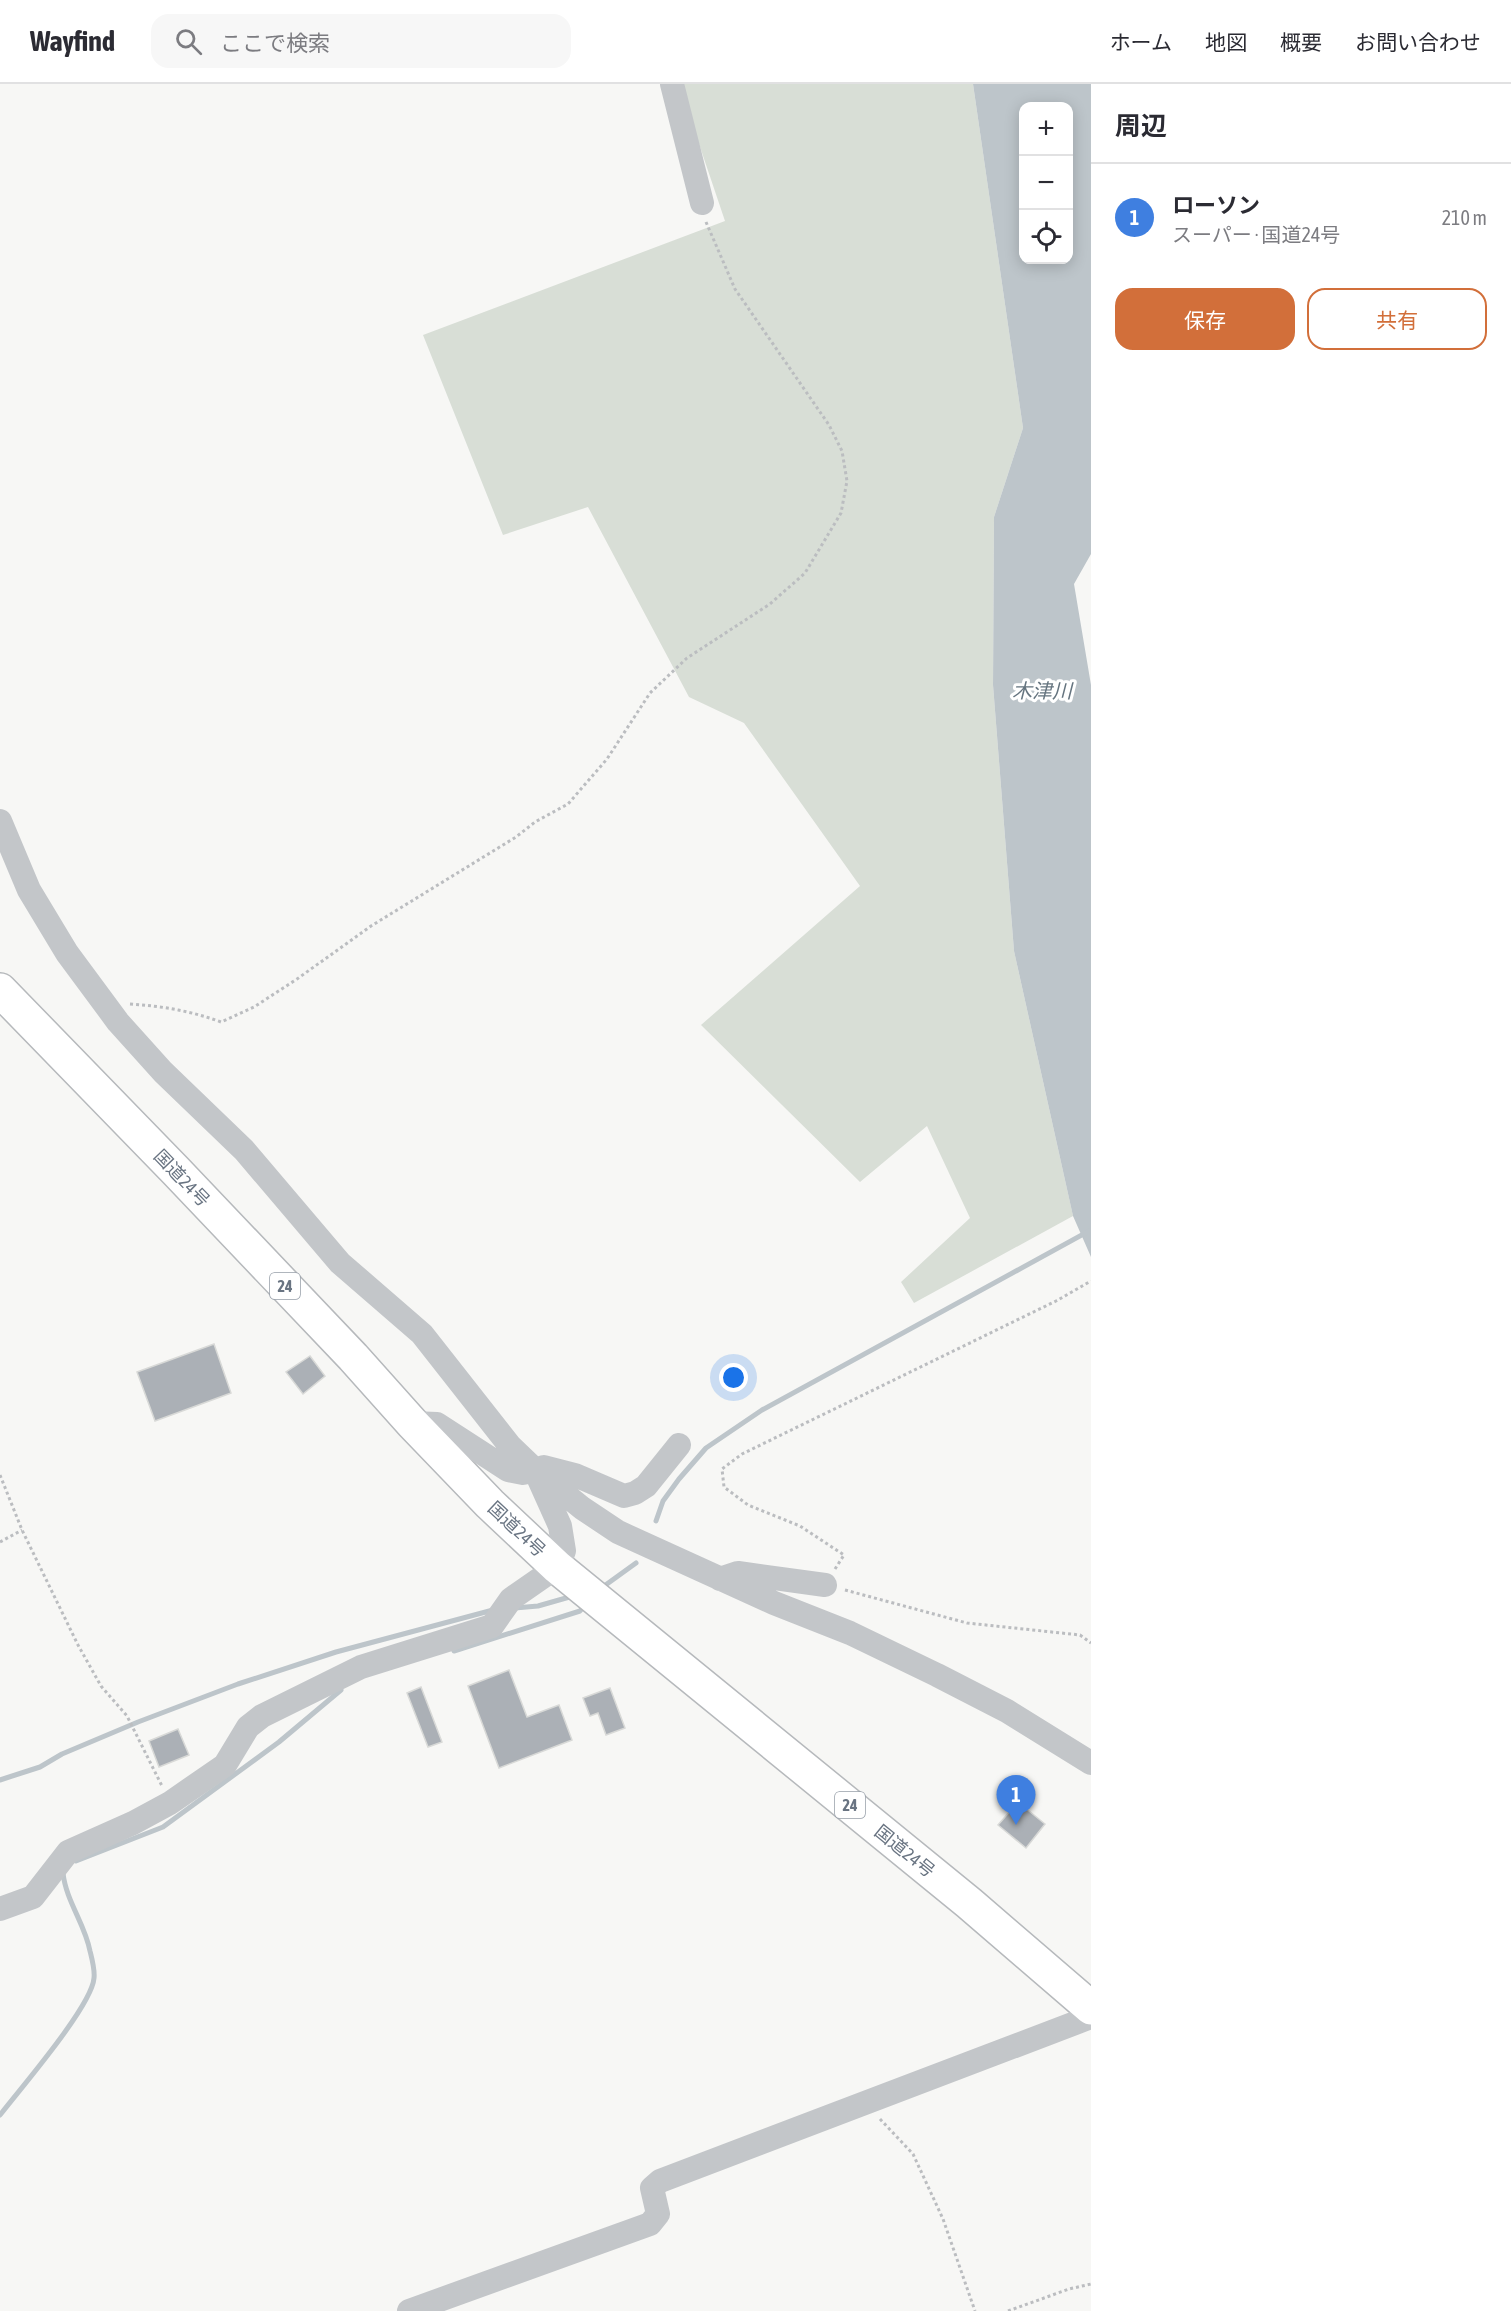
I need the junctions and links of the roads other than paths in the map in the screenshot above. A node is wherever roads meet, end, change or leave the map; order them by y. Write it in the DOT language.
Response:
graph roads {
  1 [pos="672,84"];
  2 [pos="702,203"];
  3 [pos="0,821"];
  4 [pos="0,990"];
  5 [pos="412,1423"];
  6 [pos="679,1445"];
  7 [pos="534,1469"];
  8 [pos="565,1573"];
  9 [pos="720,1579"];
  10 [pos="825,1585"];
  11 [pos="1091,1763"];
  12 [pos="0,1910"];
  13 [pos="1091,2008"];
  14 [pos="1091,2018"];
  15 [pos="409,2311"];
  1 -- 2 [label="street"];
  3 -- 7 [label="street"];
  4 -- 5 [label="highway, 国道24号 / 24"];
  5 -- 7 [label="street"];
  5 -- 8 [label="highway, 国道24号 / 24"];
  6 -- 7 [label="street"];
  7 -- 8 [label="street"];
  7 -- 9 [label="street"];
  8 -- 12 [label="street"];
  8 -- 13 [label="highway, 国道24号 / 24"];
  9 -- 10 [label="street"];
  9 -- 11 [label="street"];
  14 -- 15 [label="street"];
}
